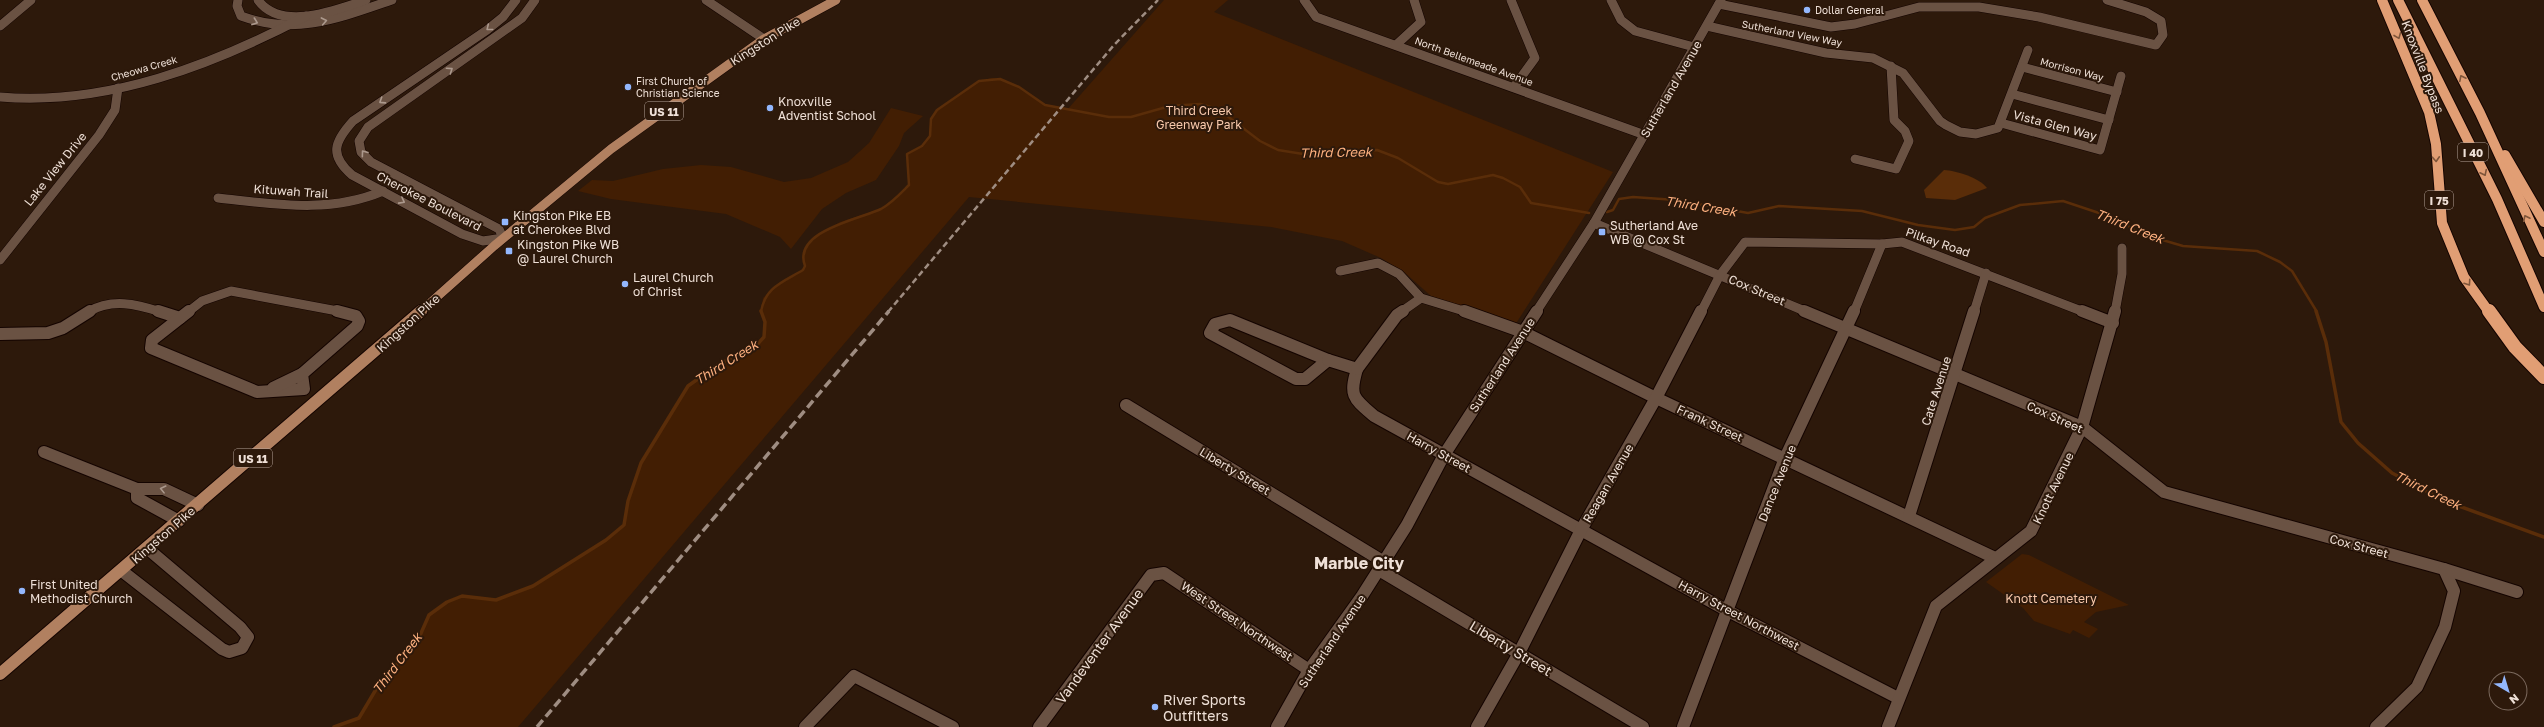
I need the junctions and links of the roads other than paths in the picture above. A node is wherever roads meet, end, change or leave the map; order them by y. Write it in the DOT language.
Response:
graph roads {
  1 [pos="31,0"];
  2 [pos="238,0"];
  3 [pos="258,0"];
  4 [pos="366,0"];
  5 [pos="392,0"];
  6 [pos="516,0"];
  7 [pos="535,0"];
  8 [pos="706,0"];
  9 [pos="836,0"];
  10 [pos="1304,0"];
  11 [pos="1414,0"];
  12 [pos="1511,0"];
  13 [pos="1610,0"];
  14 [pos="2107,0"];
  15 [pos="2382,0"];
  16 [pos="2398,0"];
  17 [pos="2422,0"];
  18 [pos="1720,1"];
  19 [pos="1980,3"];
  20 [pos="306,16"];
  21 [pos="0,26"];
  22 [pos="286,26"];
  23 [pos="1707,26"];
  24 [pos="764,39"];
  25 [pos="1396,44"];
  26 [pos="1694,47"];
  27 [pos="2028,50"];
  28 [pos="1891,66"];
  29 [pos="2022,67"];
  30 [pos="2120,76"];
  31 [pos="1514,87"];
  32 [pos="118,88"];
  33 [pos="2117,92"];
  34 [pos="2012,94"];
  35 [pos="0,97"];
  36 [pos="2480,113"];
  37 [pos="2109,120"];
  38 [pos="2000,123"];
  39 [pos="1644,135"];
  40 [pos="1855,159"];
  41 [pos="383,191"];
  42 [pos="218,198"];
  43 [pos="2544,222"];
  44 [pos="1594,223"];
  45 [pos="503,238"];
  46 [pos="1744,242"];
  47 [pos="1882,244"];
  48 [pos="2122,248"];
  49 [pos="2544,252"];
  50 [pos="0,260"];
  51 [pos="1340,271"];
  52 [pos="1986,273"];
  53 [pos="1720,275"];
  54 [pos="1421,298"];
  55 [pos="2544,307"];
  56 [pos="180,318"];
  57 [pos="2113,323"];
  58 [pos="1848,329"];
  59 [pos="1523,332"];
  60 [pos="0,334"];
  61 [pos="1328,360"];
  62 [pos="1357,369"];
  63 [pos="302,374"];
  64 [pos="1955,375"];
  65 [pos="2544,377"];
  66 [pos="304,389"];
  67 [pos="257,392"];
  68 [pos="324,396"];
  69 [pos="1656,398"];
  70 [pos="1126,405"];
  71 [pos="2082,427"];
  72 [pos="44,452"];
  73 [pos="1444,455"];
  74 [pos="1785,458"];
  75 [pos="137,489"];
  76 [pos="198,505"];
  77 [pos="1909,516"];
  78 [pos="179,521"];
  79 [pos="1581,530"];
  80 [pos="148,549"];
  81 [pos="1996,558"];
  82 [pos="1382,566"];
  83 [pos="2444,570"];
  84 [pos="122,571"];
  85 [pos="1164,572"];
  86 [pos="2516,592"];
  87 [pos="1728,611"];
  88 [pos="1519,653"];
  89 [pos="1309,670"];
  90 [pos="0,674"];
  91 [pos="1898,698"];
  92 [pos="805,727"];
  93 [pos="953,727"];
  94 [pos="1039,727"];
  95 [pos="1277,727"];
  96 [pos="1477,727"];
  97 [pos="1643,727"];
  98 [pos="1683,727"];
  99 [pos="1888,727"];
  100 [pos="2376,727"];
  1 -- 21 [label="street"];
  2 -- 22 [label="street, one-way"];
  3 -- 20 [label="street"];
  4 -- 20 [label="street"];
  22 -- 5 [label="street, one-way"];
  6 -- 41 [label="street, Cherokee Boulevard, one-way"];
  45 -- 7 [label="street, Cherokee Boulevard, one-way"];
  8 -- 24 [label="street"];
  9 -- 24 [label="main road, Kingston Pike / US 11"];
  10 -- 25 [label="street, North Bellemeade Avenue"];
  11 -- 25 [label="street"];
  12 -- 31 [label="street"];
  13 -- 26 [label="street"];
  14 -- 19 [label="street"];
  15 -- 65 [label="highway, Knoxville Bypass / I 75, one-way"];
  16 -- 55 [label="highway, I 40, one-way"];
  36 -- 17 [label="highway, I 40, one-way"];
  18 -- 19 [label="street"];
  18 -- 23 [label="street, Sutherland Avenue"];
  20 -- 22 [label="street"];
  22 -- 32 [label="street, Cheowa Creek"];
  23 -- 26 [label="street, Sutherland Avenue"];
  23 -- 28 [label="street, Sutherland View Way"];
  24 -- 45 [label="main road, Kingston Pike / US 11"];
  25 -- 31 [label="street, North Bellemeade Avenue"];
  26 -- 39 [label="street, Sutherland Avenue"];
  27 -- 29 [label="street"];
  28 -- 38 [label="street, Sutherland View Way"];
  28 -- 40 [label="street"];
  29 -- 33 [label="street, Morrison Way"];
  29 -- 34 [label="street"];
  30 -- 33 [label="street, Vista Glen Way"];
  31 -- 39 [label="street, North Bellemeade Avenue"];
  32 -- 35 [label="street, Cheowa Creek"];
  32 -- 50 [label="street, Lake View Drive"];
  33 -- 37 [label="street, Vista Glen Way"];
  34 -- 37 [label="street"];
  34 -- 38 [label="street"];
  36 -- 43 [label="highway"];
  49 -- 36 [label="highway, I 40, one-way"];
  37 -- 38 [label="street, Vista Glen Way"];
  39 -- 44 [label="street, Sutherland Avenue"];
  41 -- 42 [label="street, Kituwah Trail"];
  41 -- 45 [label="street, Cherokee Boulevard, one-way"];
  44 -- 53 [label="street, Cox Street"];
  44 -- 59 [label="street, Sutherland Avenue"];
  45 -- 68 [label="main road, Kingston Pike / US 11"];
  46 -- 47 [label="street, Pilkay Road"];
  46 -- 53 [label="street, Reagan Avenue"];
  47 -- 52 [label="street, Pilkay Road"];
  47 -- 58 [label="street, Dance Avenue"];
  48 -- 57 [label="street, Knott Avenue"];
  51 -- 54 [label="street"];
  52 -- 57 [label="street, Pilkay Road"];
  52 -- 64 [label="street, Cate Avenue"];
  53 -- 58 [label="street, Cox Street"];
  53 -- 69 [label="street, Reagan Avenue"];
  54 -- 59 [label="street, Frank Street"];
  54 -- 62 [label="street"];
  56 -- 60 [label="street"];
  56 -- 63 [label="street"];
  56 -- 67 [label="street"];
  57 -- 71 [label="street, Knott Avenue"];
  58 -- 64 [label="street, Cox Street"];
  58 -- 74 [label="street, Dance Avenue"];
  59 -- 69 [label="street, Frank Street"];
  59 -- 73 [label="street, Sutherland Avenue"];
  61 -- 61 [label="street"];
  61 -- 62 [label="street"];
  62 -- 73 [label="street, Harry Street"];
  63 -- 66 [label="street"];
  63 -- 67 [label="street"];
  64 -- 71 [label="street, Cox Street"];
  64 -- 77 [label="street, Cate Avenue"];
  66 -- 67 [label="street"];
  66 -- 68 [label="street"];
  68 -- 76 [label="main road, Kingston Pike / US 11"];
  69 -- 74 [label="street, Frank Street"];
  69 -- 79 [label="street, Reagan Avenue"];
  70 -- 82 [label="street, Liberty Street"];
  71 -- 81 [label="street, Knott Avenue"];
  71 -- 83 [label="street, Cox Street"];
  72 -- 75 [label="street"];
  73 -- 79 [label="street, Harry Street"];
  73 -- 82 [label="street, Sutherland Avenue"];
  74 -- 77 [label="street, Frank Street"];
  74 -- 87 [label="street, Dance Avenue"];
  76 -- 75 [label="street, one-way"];
  75 -- 78 [label="street"];
  76 -- 78 [label="main road, Kingston Pike / US 11"];
  77 -- 81 [label="street, Frank Street"];
  78 -- 80 [label="main road, Kingston Pike / US 11"];
  79 -- 87 [label="street, Harry Street Northwest"];
  79 -- 88 [label="street, Reagan Avenue"];
  80 -- 84 [label="main road, Kingston Pike / US 11"];
  80 -- 84 [label="street"];
  81 -- 91 [label="street, Knott Avenue"];
  82 -- 88 [label="street, Liberty Street"];
  82 -- 89 [label="street, Sutherland Avenue"];
  83 -- 86 [label="street, Cox Street"];
  83 -- 100 [label="street"];
  84 -- 90 [label="main road, Kingston Pike / US 11"];
  85 -- 89 [label="street, West Street Northwest"];
  85 -- 94 [label="street, Vandeventer Avenue"];
  87 -- 91 [label="street, Harry Street Northwest"];
  87 -- 98 [label="street, Dance Avenue"];
  88 -- 96 [label="street, Reagan Avenue"];
  88 -- 97 [label="street, Liberty Street"];
  89 -- 95 [label="street, Sutherland Avenue"];
  91 -- 99 [label="street, Knott Avenue"];
  92 -- 93 [label="street"];
}
